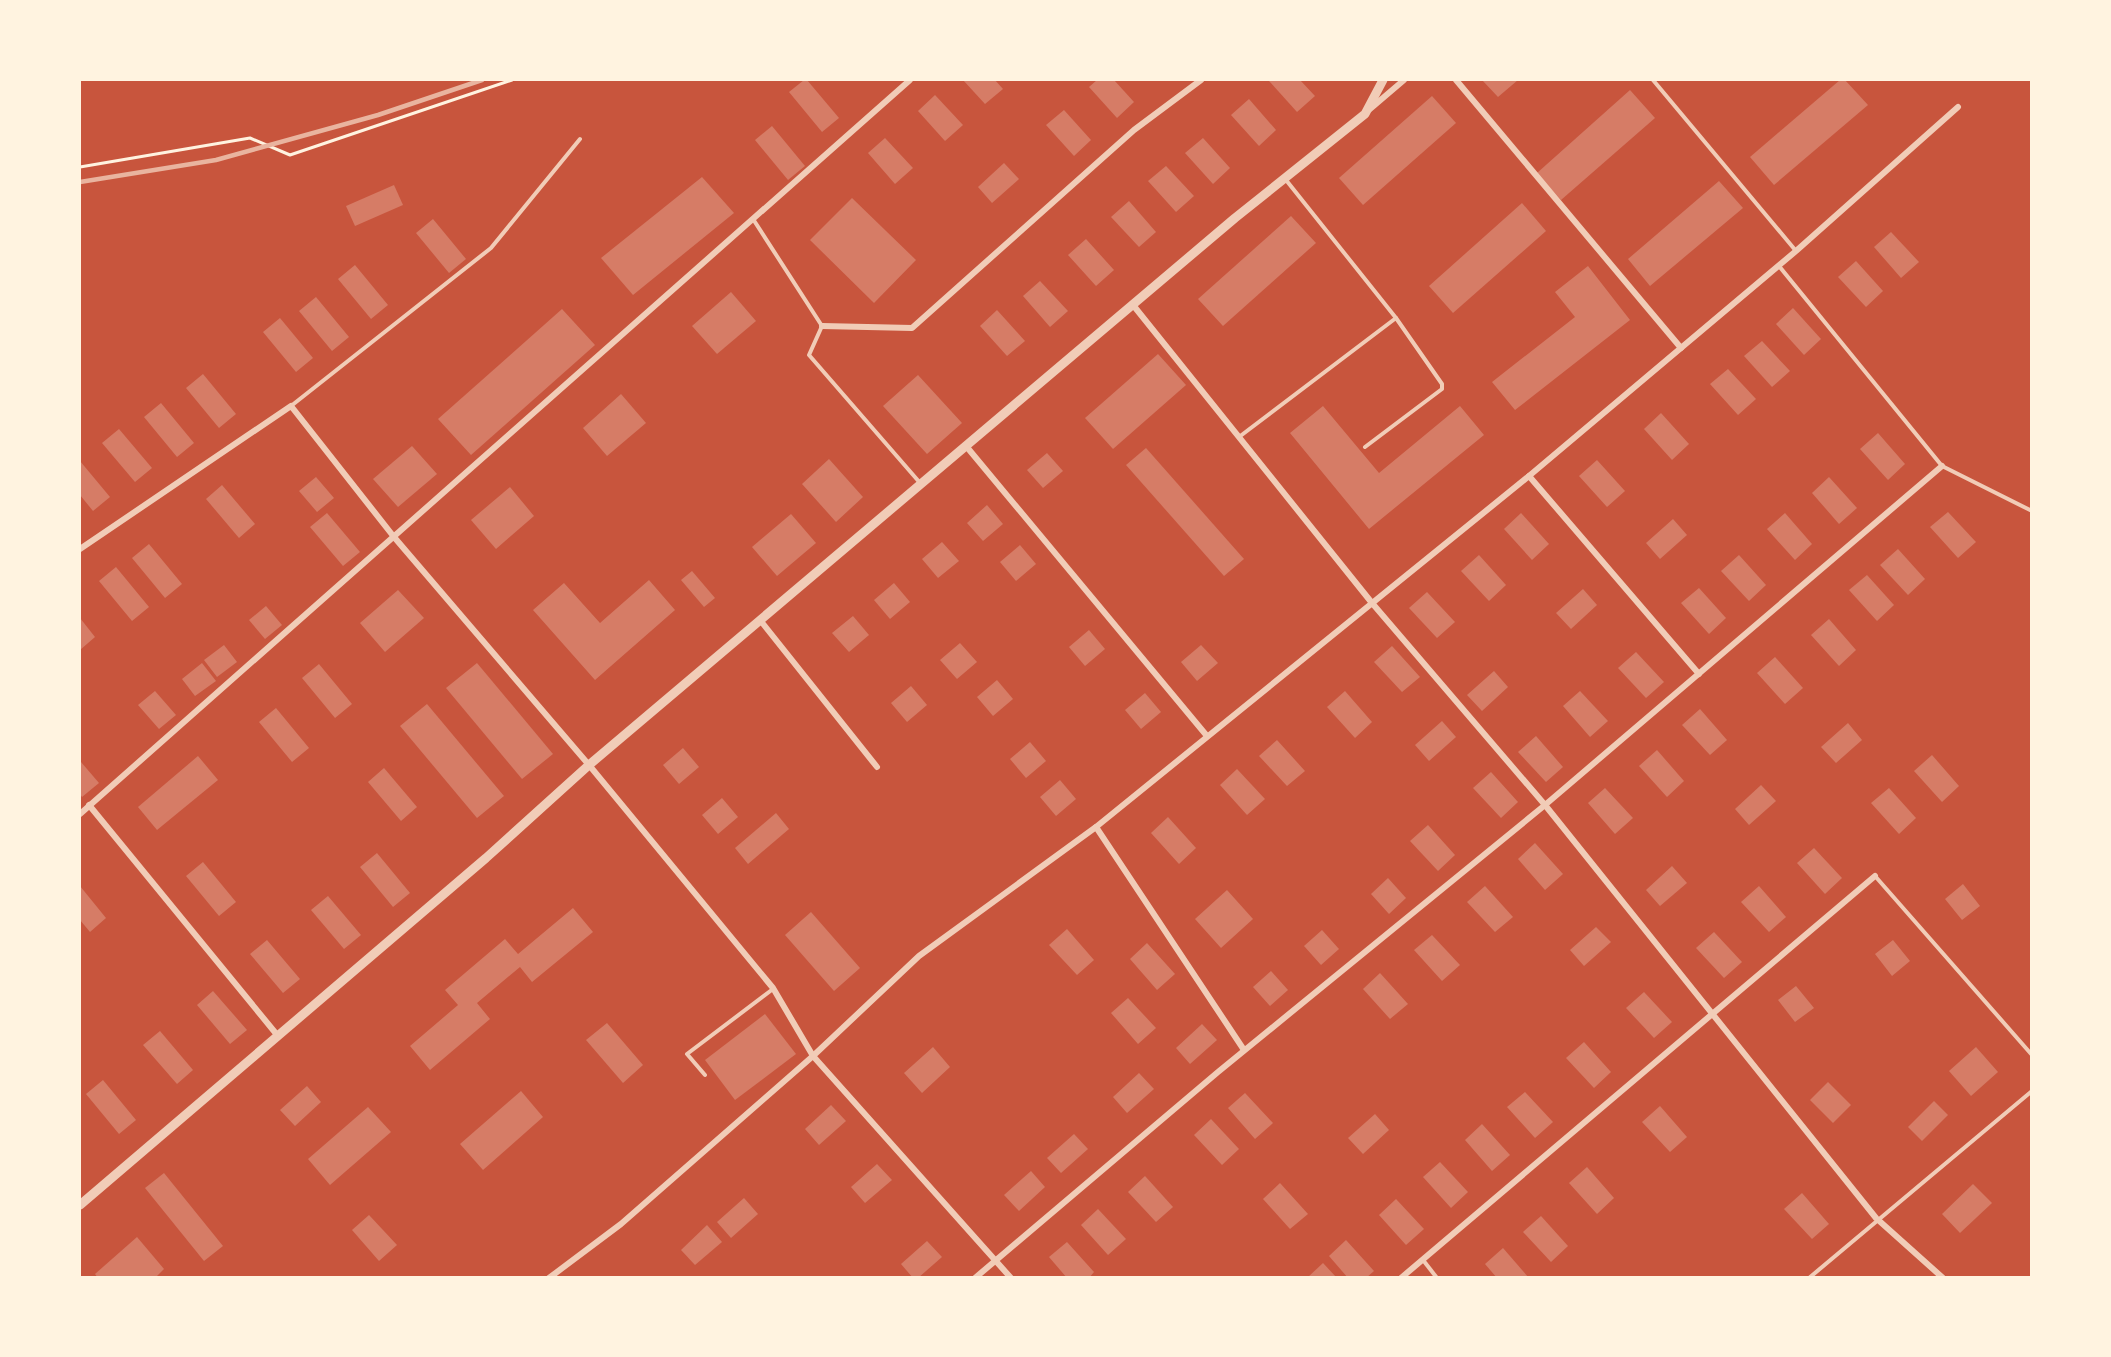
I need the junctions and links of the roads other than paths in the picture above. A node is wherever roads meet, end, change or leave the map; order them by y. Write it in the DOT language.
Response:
graph roads {
  1 [pos="910,80"];
  2 [pos="1201,80"];
  3 [pos="1383,80"];
  4 [pos="1404,80"];
  5 [pos="1456,80"];
  6 [pos="1653,80"];
  7 [pos="1958,107"];
  8 [pos="1365,114"];
  9 [pos="580,138"];
  10 [pos="1283,177"];
  11 [pos="753,219"];
  12 [pos="1796,251"];
  13 [pos="1779,265"];
  14 [pos="1133,305"];
  15 [pos="1396,318"];
  16 [pos="822,326"];
  17 [pos="1681,348"];
  18 [pos="291,406"];
  19 [pos="1239,437"];
  20 [pos="966,446"];
  21 [pos="1365,447"];
  22 [pos="1942,466"];
  23 [pos="1529,476"];
  24 [pos="921,484"];
  25 [pos="2031,511"];
  26 [pos="394,537"];
  27 [pos="80,549"];
  28 [pos="1372,603"];
  29 [pos="760,620"];
  30 [pos="1699,674"];
  31 [pos="1207,736"];
  32 [pos="589,765"];
  33 [pos="877,767"];
  34 [pos="89,805"];
  35 [pos="1545,805"];
  36 [pos="80,814"];
  37 [pos="1096,826"];
  38 [pos="1875,876"];
  39 [pos="773,988"];
  40 [pos="1711,1014"];
  41 [pos="278,1036"];
  42 [pos="1244,1050"];
  43 [pos="2031,1055"];
  44 [pos="813,1056"];
  45 [pos="705,1075"];
  46 [pos="2031,1090"];
  47 [pos="80,1206"];
  48 [pos="1876,1218"];
  49 [pos="1423,1260"];
  50 [pos="996,1262"];
  51 [pos="549,1278"];
  52 [pos="975,1278"];
  53 [pos="1011,1278"];
  54 [pos="1401,1278"];
  55 [pos="1437,1278"];
  56 [pos="1809,1278"];
  57 [pos="1943,1278"];
  1 -- 11 [label="street"];
  2 -- 16 [label="street"];
  3 -- 8 [label="street"];
  4 -- 8 [label="street"];
  5 -- 17 [label="street"];
  6 -- 12 [label="lane"];
  7 -- 12 [label="street"];
  8 -- 10 [label="street"];
  9 -- 18 [label="lane"];
  10 -- 14 [label="street"];
  10 -- 15 [label="lane"];
  11 -- 16 [label="lane"];
  11 -- 26 [label="street"];
  12 -- 13 [label="street"];
  13 -- 17 [label="street"];
  13 -- 22 [label="lane"];
  14 -- 19 [label="street"];
  14 -- 20 [label="street"];
  15 -- 19 [label="lane"];
  15 -- 21 [label="lane"];
  16 -- 24 [label="lane"];
  17 -- 23 [label="street"];
  18 -- 26 [label="street"];
  18 -- 27 [label="street"];
  19 -- 28 [label="street"];
  20 -- 24 [label="street"];
  20 -- 31 [label="street"];
  22 -- 25 [label="lane"];
  22 -- 30 [label="street"];
  23 -- 28 [label="street"];
  23 -- 30 [label="street"];
  24 -- 29 [label="street"];
  26 -- 32 [label="street"];
  26 -- 34 [label="street"];
  28 -- 31 [label="street"];
  28 -- 35 [label="street"];
  29 -- 32 [label="street"];
  29 -- 33 [label="street"];
  30 -- 35 [label="street"];
  31 -- 37 [label="street"];
  32 -- 39 [label="street"];
  32 -- 41 [label="street"];
  34 -- 36 [label="street"];
  34 -- 41 [label="street"];
  35 -- 40 [label="street"];
  35 -- 42 [label="street"];
  37 -- 42 [label="street"];
  37 -- 44 [label="street"];
  38 -- 40 [label="street"];
  38 -- 43 [label="lane"];
  39 -- 44 [label="street"];
  39 -- 45 [label="lane"];
  40 -- 48 [label="street"];
  40 -- 49 [label="street"];
  41 -- 47 [label="street"];
  42 -- 50 [label="street"];
  44 -- 50 [label="street"];
  44 -- 51 [label="street"];
  46 -- 48 [label="lane"];
  48 -- 56 [label="lane"];
  48 -- 57 [label="street"];
  49 -- 54 [label="street"];
  49 -- 55 [label="lane"];
  50 -- 52 [label="street"];
  50 -- 53 [label="street"];
}
